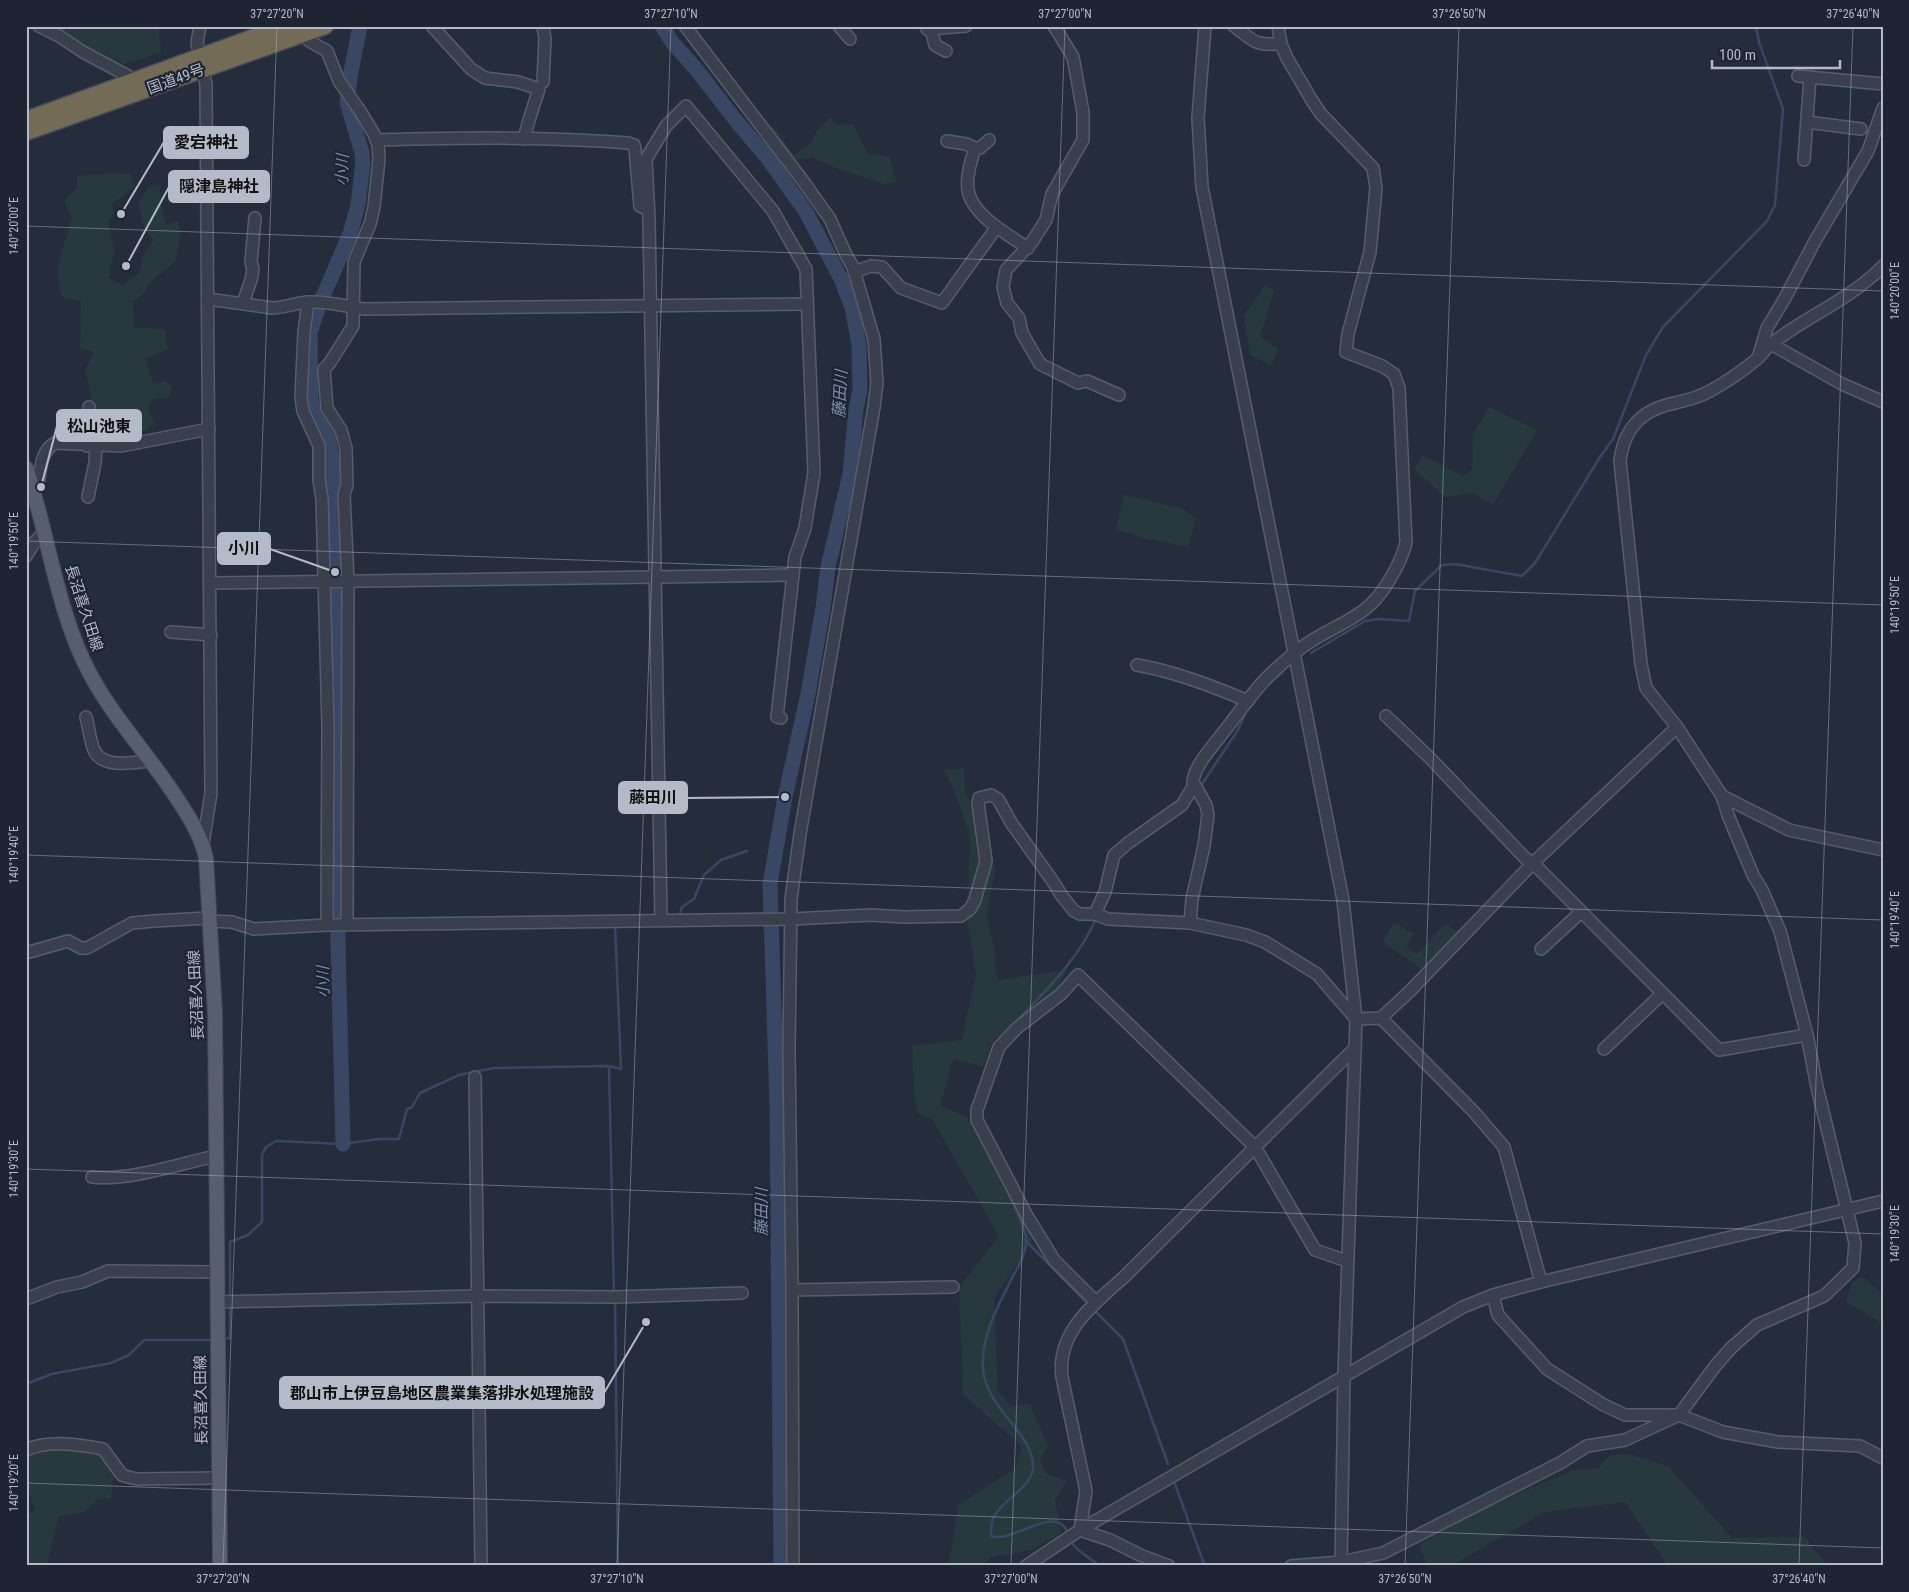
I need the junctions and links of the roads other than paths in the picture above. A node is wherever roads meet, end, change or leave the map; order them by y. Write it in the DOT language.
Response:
graph roads {
  1 [pos="39,26"];
  2 [pos="200,26"];
  3 [pos="285,26"];
  4 [pos="325,26"];
  5 [pos="432,26"];
  6 [pos="543,26"];
  7 [pos="685,26"];
  8 [pos="839,26"];
  9 [pos="1054,26"];
  10 [pos="1205,26"];
  11 [pos="1234,26"];
  12 [pos="1278,26"];
  13 [pos="961,27"];
  14 [pos="929,28"];
  15 [pos="303,34"];
  16 [pos="850,39"];
  17 [pos="1281,44"];
  18 [pos="946,51"];
  19 [pos="201,62"];
  20 [pos="1798,76"];
  21 [pos="1810,77"];
  22 [pos="132,81"];
  23 [pos="543,82"];
  24 [pos="1883,84"];
  25 [pos="1883,108"];
  26 [pos="26,120"];
  27 [pos="1807,122"];
  28 [pos="1861,129"];
  29 [pos="26,132"];
  30 [pos="524,139"];
  31 [pos="376,140"];
  32 [pos="988,140"];
  33 [pos="947,141"];
  34 [pos="975,148"];
  35 [pos="1804,160"];
  36 [pos="647,209"];
  37 [pos="255,218"];
  38 [pos="996,228"];
  39 [pos="1028,248"];
  40 [pos="1883,266"];
  41 [pos="854,272"];
  42 [pos="208,298"];
  43 [pos="243,303"];
  44 [pos="317,303"];
  45 [pos="806,304"];
  46 [pos="650,306"];
  47 [pos="355,307"];
  48 [pos="1772,344"];
  49 [pos="1758,357"];
  50 [pos="1118,395"];
  51 [pos="1883,402"];
  52 [pos="89,408"];
  53 [pos="209,429"];
  54 [pos="92,446"];
  55 [pos="26,468"];
  56 [pos="32,485"];
  57 [pos="88,497"];
  58 [pos="44,532"];
  59 [pos="26,556"];
  60 [pos="793,575"];
  61 [pos="654,577"];
  62 [pos="348,581"];
  63 [pos="325,582"];
  64 [pos="211,585"];
  65 [pos="171,632"];
  66 [pos="211,635"];
  67 [pos="1294,654"];
  68 [pos="1137,665"];
  69 [pos="1248,701"];
  70 [pos="1386,716"];
  71 [pos="86,717"];
  72 [pos="781,718"];
  73 [pos="1677,727"];
  74 [pos="151,761"];
  75 [pos="1194,785"];
  76 [pos="1722,796"];
  77 [pos="203,844"];
  78 [pos="1883,850"];
  79 [pos="1533,863"];
  80 [pos="1581,912"];
  81 [pos="1095,914"];
  82 [pos="792,919"];
  83 [pos="209,920"];
  84 [pos="661,920"];
  85 [pos="1190,923"];
  86 [pos="327,925"];
  87 [pos="347,925"];
  88 [pos="1541,949"];
  89 [pos="26,953"];
  90 [pos="1662,994"];
  91 [pos="1381,1018"];
  92 [pos="1356,1020"];
  93 [pos="1807,1035"];
  94 [pos="1355,1048"];
  95 [pos="1604,1050"];
  96 [pos="475,1077"];
  97 [pos="1255,1147"];
  98 [pos="216,1156"];
  99 [pos="92,1177"];
  100 [pos="1883,1201"];
  101 [pos="1845,1210"];
  102 [pos="1347,1261"];
  103 [pos="216,1272"];
  104 [pos="1541,1282"];
  105 [pos="953,1288"];
  106 [pos="792,1290"];
  107 [pos="742,1293"];
  108 [pos="1493,1295"];
  109 [pos="477,1296"];
  110 [pos="26,1299"];
  111 [pos="217,1302"];
  112 [pos="1096,1302"];
  113 [pos="1344,1376"];
  114 [pos="1679,1415"];
  115 [pos="26,1450"];
  116 [pos="1883,1458"];
  117 [pos="218,1478"];
  118 [pos="1080,1530"];
  119 [pos="1341,1564"];
  120 [pos="220,1566"];
  121 [pos="481,1566"];
  122 [pos="793,1566"];
  123 [pos="1026,1566"];
  124 [pos="1169,1566"];
  125 [pos="1291,1566"];
  1 -- 22 [label="street"];
  2 -- 19 [label="street"];
  3 -- 19 [label="highway, 国道49号"];
  4 -- 15 [label="highway, 国道49号"];
  5 -- 30 [label="street"];
  6 -- 23 [label="street"];
  7 -- 41 [label="street"];
  8 -- 16 [label="street"];
  9 -- 39 [label="street"];
  10 -- 67 [label="street"];
  11 -- 17 [label="street"];
  12 -- 17 [label="street"];
  13 -- 14 [label="street"];
  14 -- 18 [label="street"];
  15 -- 19 [label="highway, 国道49号"];
  15 -- 31 [label="street"];
  17 -- 67 [label="street"];
  19 -- 22 [label="highway, 国道49号"];
  19 -- 29 [label="highway, 国道49号"];
  19 -- 42 [label="street"];
  20 -- 21 [label="street"];
  21 -- 24 [label="street"];
  21 -- 27 [label="street"];
  22 -- 26 [label="highway, 国道49号"];
  25 -- 49 [label="street"];
  27 -- 28 [label="street"];
  27 -- 35 [label="street"];
  30 -- 31 [label="street"];
  30 -- 36 [label="street"];
  31 -- 47 [label="street"];
  32 -- 34 [label="street"];
  33 -- 34 [label="street"];
  34 -- 38 [label="street"];
  36 -- 45 [label="street"];
  36 -- 46 [label="street"];
  37 -- 43 [label="street"];
  38 -- 39 [label="street"];
  38 -- 41 [label="street"];
  39 -- 50 [label="street"];
  40 -- 48 [label="street"];
  41 -- 82 [label="street"];
  42 -- 43 [label="street"];
  42 -- 53 [label="street"];
  43 -- 44 [label="street"];
  44 -- 47 [label="street"];
  44 -- 63 [label="street"];
  45 -- 46 [label="street"];
  45 -- 60 [label="street"];
  46 -- 47 [label="street"];
  46 -- 61 [label="street"];
  47 -- 62 [label="street"];
  48 -- 49 [label="street"];
  48 -- 51 [label="street"];
  49 -- 73 [label="street"];
  52 -- 54 [label="street"];
  53 -- 54 [label="street"];
  53 -- 64 [label="street"];
  54 -- 56 [label="street"];
  54 -- 57 [label="street"];
  55 -- 56 [label="main road, 長沼喜久田線"];
  56 -- 58 [label="main road, 長沼喜久田線"];
  58 -- 59 [label="street"];
  58 -- 74 [label="main road, 長沼喜久田線"];
  60 -- 61 [label="street"];
  60 -- 72 [label="street"];
  61 -- 62 [label="street"];
  61 -- 84 [label="street"];
  62 -- 63 [label="street"];
  62 -- 87 [label="street"];
  63 -- 64 [label="street"];
  63 -- 86 [label="street"];
  64 -- 66 [label="street"];
  65 -- 66 [label="street"];
  66 -- 77 [label="street"];
  67 -- 69 [label="street"];
  67 -- 92 [label="street"];
  68 -- 69 [label="street"];
  69 -- 75 [label="street"];
  70 -- 79 [label="street"];
  71 -- 74 [label="street"];
  73 -- 76 [label="street"];
  73 -- 79 [label="street"];
  74 -- 77 [label="main road, 長沼喜久田線"];
  75 -- 81 [label="street"];
  75 -- 85 [label="street"];
  76 -- 78 [label="street"];
  76 -- 93 [label="street"];
  77 -- 83 [label="main road, 長沼喜久田線"];
  79 -- 80 [label="street"];
  79 -- 91 [label="street"];
  80 -- 88 [label="street"];
  80 -- 90 [label="street"];
  81 -- 82 [label="street"];
  81 -- 85 [label="street"];
  82 -- 84 [label="street"];
  82 -- 106 [label="street"];
  83 -- 86 [label="street"];
  83 -- 89 [label="street"];
  83 -- 98 [label="main road, 長沼喜久田線"];
  84 -- 87 [label="street"];
  85 -- 92 [label="street"];
  86 -- 87 [label="street"];
  90 -- 93 [label="street"];
  90 -- 95 [label="street"];
  91 -- 92 [label="street"];
  91 -- 104 [label="street"];
  92 -- 94 [label="street"];
  93 -- 101 [label="street"];
  94 -- 97 [label="street"];
  94 -- 102 [label="street"];
  96 -- 109 [label="street"];
  97 -- 102 [label="street"];
  97 -- 112 [label="street"];
  97 -- 112 [label="street"];
  98 -- 99 [label="street"];
  98 -- 103 [label="main road, 長沼喜久田線"];
  100 -- 101 [label="street"];
  101 -- 104 [label="street"];
  101 -- 114 [label="street"];
  102 -- 113 [label="street"];
  103 -- 110 [label="street"];
  103 -- 111 [label="main road, 長沼喜久田線"];
  104 -- 108 [label="street"];
  105 -- 106 [label="street"];
  106 -- 122 [label="street"];
  107 -- 109 [label="street"];
  108 -- 113 [label="street"];
  108 -- 114 [label="street"];
  109 -- 111 [label="street"];
  109 -- 121 [label="street"];
  111 -- 117 [label="main road, 長沼喜久田線"];
  112 -- 118 [label="street"];
  113 -- 118 [label="street"];
  113 -- 119 [label="street"];
  114 -- 116 [label="street"];
  114 -- 119 [label="street"];
  115 -- 117 [label="street"];
  117 -- 120 [label="main road, 長沼喜久田線"];
  118 -- 123 [label="street"];
  118 -- 124 [label="street"];
  119 -- 125 [label="street"];
}
